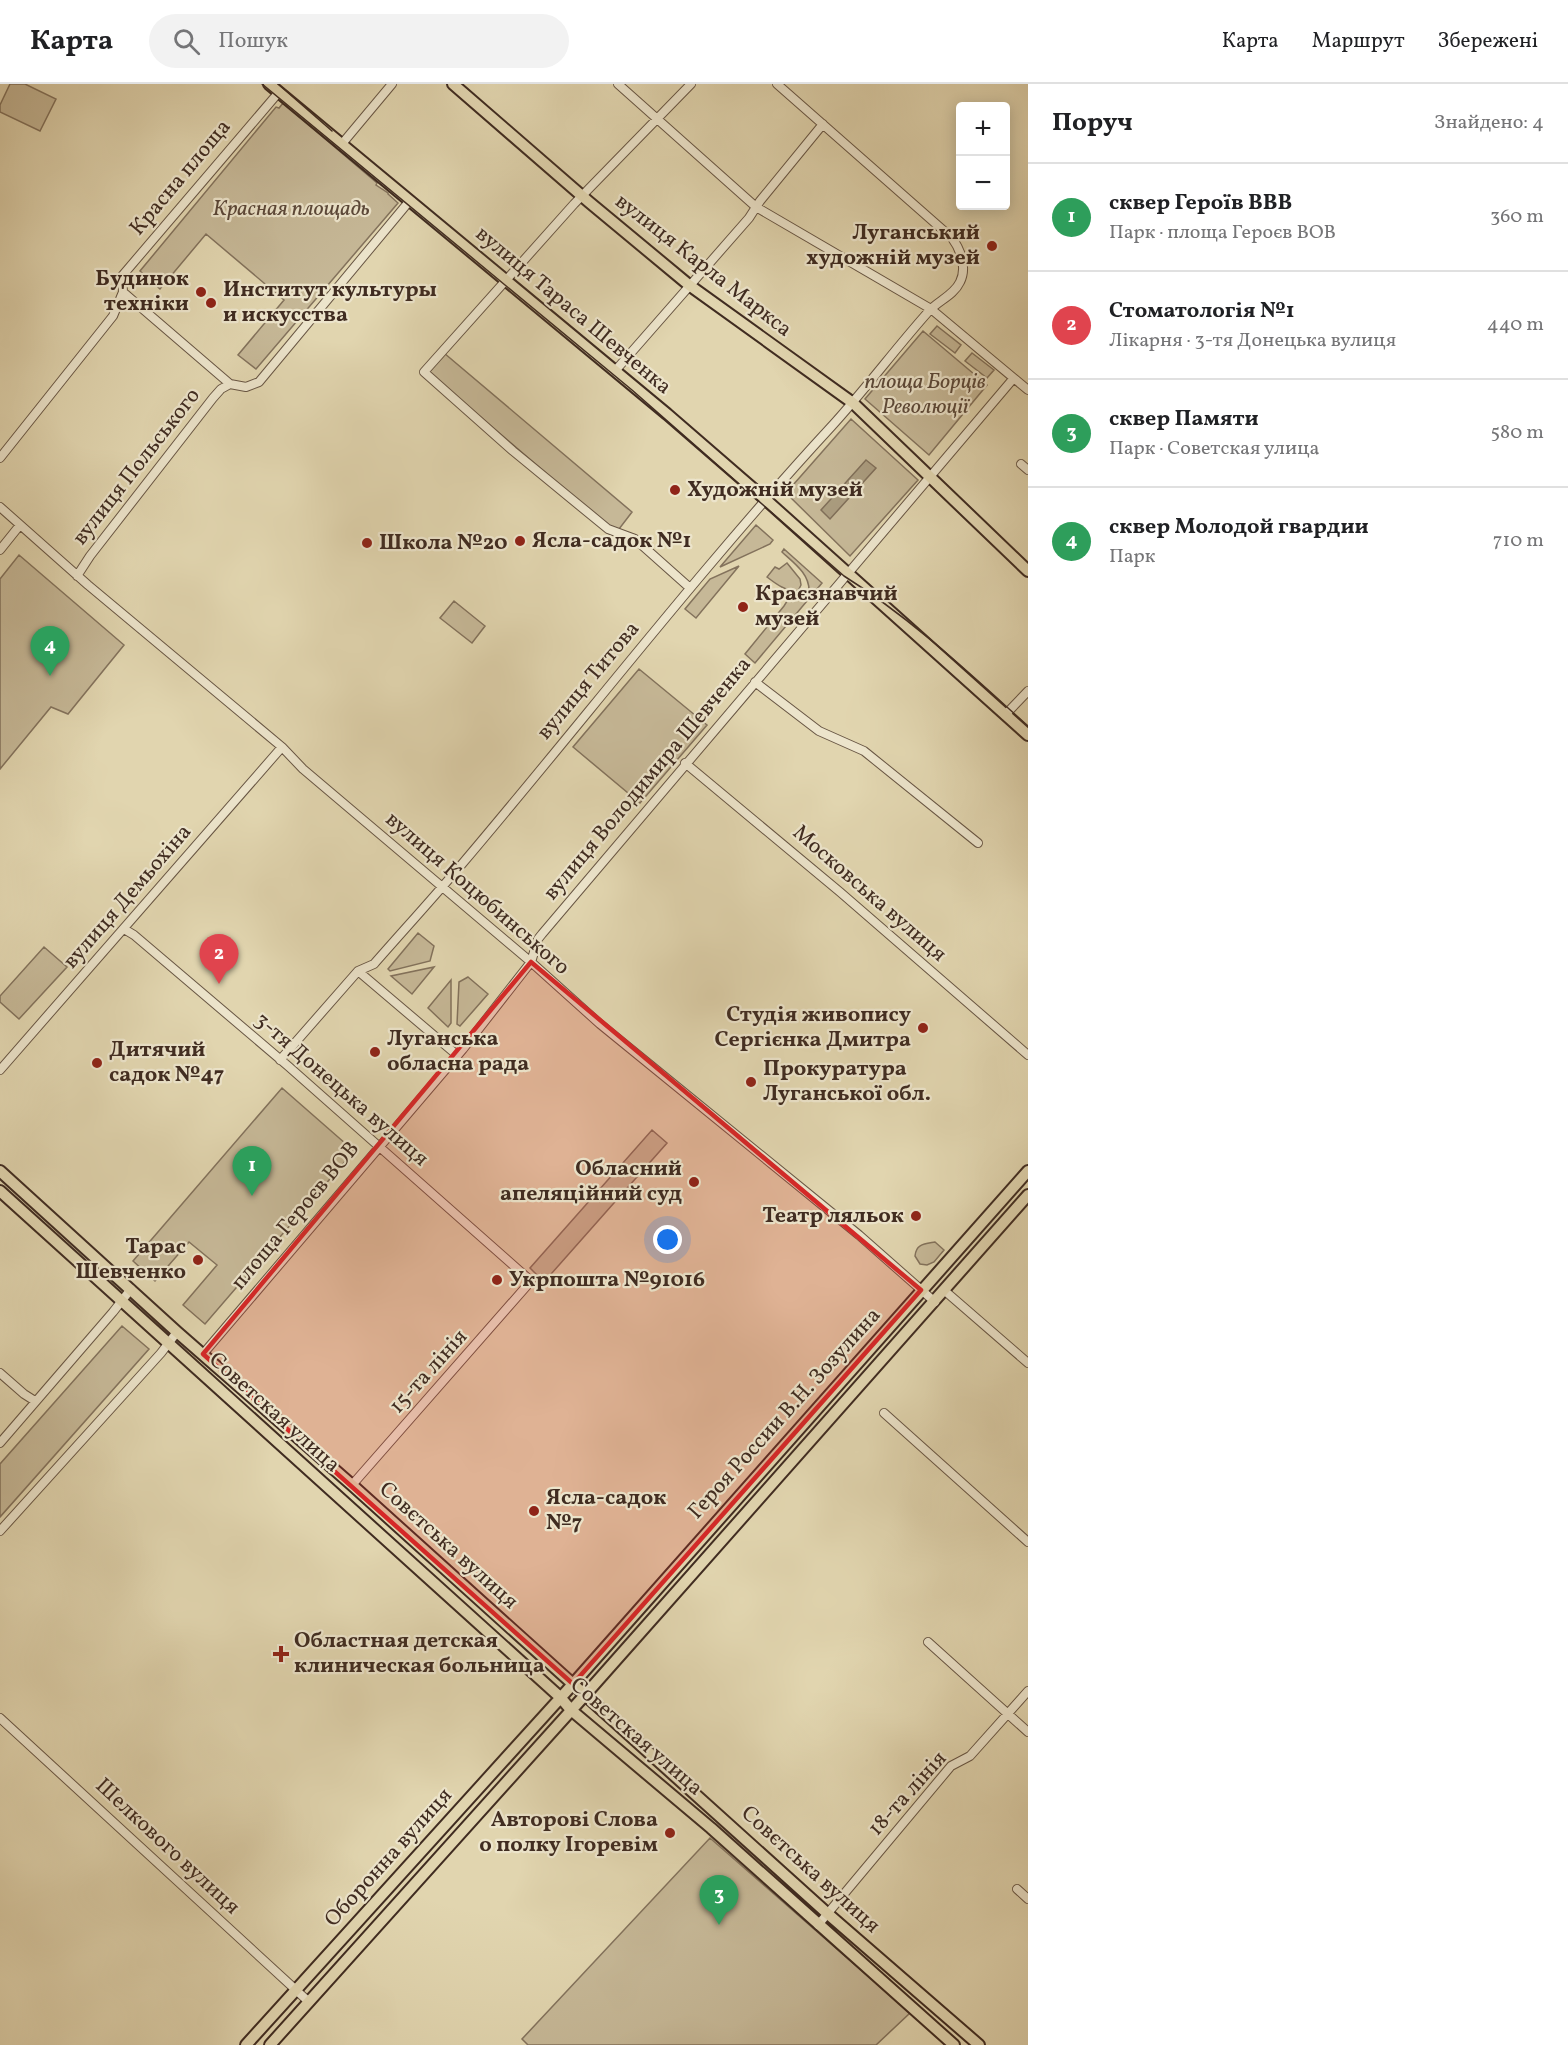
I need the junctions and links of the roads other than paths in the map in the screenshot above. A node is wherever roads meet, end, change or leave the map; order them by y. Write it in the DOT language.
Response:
graph roads {
  1 [pos="269,84"];
  2 [pos="392,84"];
  3 [pos="453,84"];
  4 [pos="618,84"];
  5 [pos="691,84"];
  6 [pos="777,84"];
  7 [pos="279,92"];
  8 [pos="656,120"];
  9 [pos="823,124"];
  10 [pos="341,145"];
  11 [pos="583,197"];
  12 [pos="412,202"];
  13 [pos="756,207"];
  14 [pos="505,281"];
  15 [pos="689,285"];
  16 [pos="123,292"];
  17 [pos="931,309"];
  18 [pos="615,371"];
  19 [pos="1013,379"];
  20 [pos="230,384"];
  21 [pos="1028,390"];
  22 [pos="853,403"];
  23 [pos="0,458"];
  24 [pos="1021,464"];
  25 [pos="1028,470"];
  26 [pos="930,478"];
  27 [pos="765,499"];
  28 [pos="0,507"];
  29 [pos="20,525"];
  30 [pos="0,549"];
  31 [pos="1028,571"];
  32 [pos="847,573"];
  33 [pos="77,576"];
  34 [pos="690,588"];
  35 [pos="754,682"];
  36 [pos="1028,691"];
  37 [pos="1005,715"];
  38 [pos="1028,735"];
  39 [pos="282,747"];
  40 [pos="685,763"];
  41 [pos="978,843"];
  42 [pos="442,886"];
  43 [pos="124,929"];
  44 [pos="531,962"];
  45 [pos="358,971"];
  46 [pos="1028,1054"];
  47 [pos="457,1055"];
  48 [pos="280,1060"];
  49 [pos="0,1070"];
  50 [pos="379,1147"];
  51 [pos="0,1171"];
  52 [pos="1028,1171"];
  53 [pos="0,1191"];
  54 [pos="1028,1195"];
  55 [pos="531,1281"];
  56 [pos="131,1289"];
  57 [pos="921,1290"];
  58 [pos="945,1291"];
  59 [pos="122,1301"];
  60 [pos="935,1302"];
  61 [pos="177,1332"];
  62 [pos="169,1343"];
  63 [pos="203,1354"];
  64 [pos="1028,1363"];
  65 [pos="0,1373"];
  66 [pos="35,1401"];
  67 [pos="884,1413"];
  68 [pos="0,1443"];
  69 [pos="352,1485"];
  70 [pos="0,1530"];
  71 [pos="1028,1542"];
  72 [pos="928,1642"];
  73 [pos="573,1684"];
  74 [pos="1028,1691"];
  75 [pos="585,1695"];
  76 [pos="560,1696"];
  77 [pos="571,1710"];
  78 [pos="1008,1714"];
  79 [pos="0,1718"];
  80 [pos="1028,1732"];
  81 [pos="1017,1889"];
  82 [pos="1028,1899"];
  83 [pos="828,1914"];
  84 [pos="818,1925"];
  85 [pos="296,1991"];
  86 [pos="309,2002"];
  87 [pos="246,2045"];
  88 [pos="270,2045"];
  89 [pos="954,2045"];
  90 [pos="979,2045"];
  1 -- 7 [label="main road, вулиця Тараса Шевченка"];
  2 -- 10 [label="street"];
  3 -- 11 [label="main road, вулиця Карла Маркса"];
  4 -- 8 [label="street"];
  5 -- 8 [label="street"];
  6 -- 9 [label="street, вулиця Титова"];
  7 -- 10 [label="main road, вулиця Тараса Шевченка"];
  7 -- 16 [label="street, Красна площа"];
  8 -- 11 [label="street"];
  8 -- 13 [label="street"];
  9 -- 13 [label="street"];
  9 -- 17 [label="street, вулиця Титова"];
  10 -- 12 [label="main road, вулиця Тараса Шевченка"];
  11 -- 14 [label="street"];
  11 -- 15 [label="main road, вулиця Карла Маркса"];
  12 -- 14 [label="main road, вулиця Тараса Шевченка"];
  12 -- 20 [label="street"];
  13 -- 15 [label="street"];
  13 -- 17 [label="street"];
  14 -- 18 [label="main road, вулиця Тараса Шевченка"];
  14 -- 34 [label="street"];
  15 -- 18 [label="street"];
  15 -- 22 [label="main road, вулиця Карла Маркса"];
  16 -- 20 [label="street"];
  16 -- 23 [label="street, Красна площа"];
  17 -- 19 [label="street"];
  17 -- 22 [label="street, вулиця Титова"];
  18 -- 27 [label="main road, вулиця Тараса Шевченка"];
  19 -- 21 [label="street"];
  19 -- 26 [label="street, вулиця Володимира Шевченка"];
  20 -- 33 [label="street, вулиця Польського"];
  22 -- 26 [label="main road, вулиця Карла Маркса"];
  22 -- 27 [label="street, вулиця Титова"];
  24 -- 25 [label="street"];
  26 -- 31 [label="main road, вулиця Карла Маркса"];
  26 -- 32 [label="street, вулиця Володимира Шевченка"];
  27 -- 32 [label="main road, вулиця Тараса Шевченка"];
  27 -- 34 [label="street, вулиця Титова"];
  28 -- 29 [label="street, вулиця Коцюбинського"];
  29 -- 30 [label="street"];
  29 -- 33 [label="street, вулиця Коцюбинського"];
  32 -- 35 [label="street, вулиця Володимира Шевченка"];
  32 -- 37 [label="main road, вулиця Тараса Шевченка"];
  33 -- 39 [label="street, вулиця Коцюбинського"];
  34 -- 42 [label="street, вулиця Титова"];
  35 -- 40 [label="street, вулиця Володимира Шевченка"];
  35 -- 41 [label="street"];
  36 -- 37 [label="street"];
  37 -- 38 [label="main road, вулиця Тараса Шевченка"];
  39 -- 42 [label="street, вулиця Коцюбинського"];
  39 -- 43 [label="street, вулиця Демьохіна"];
  40 -- 44 [label="street, вулиця Володимира Шевченка"];
  40 -- 46 [label="street, Московська вулиця"];
  42 -- 44 [label="street, вулиця Коцюбинського"];
  42 -- 45 [label="street"];
  43 -- 48 [label="street, 3-тя Донецька вулиця"];
  43 -- 49 [label="street, вулиця Демьохіна"];
  44 -- 47 [label="street, площа Героєв ВОВ"];
  44 -- 57 [label="street, вулиця Коцюбинського"];
  45 -- 47 [label="street"];
  45 -- 48 [label="street"];
  47 -- 50 [label="street, площа Героєв ВОВ"];
  48 -- 50 [label="street, 3-тя Донецька вулиця"];
  50 -- 55 [label="street, 3-тя Донецька вулиця"];
  50 -- 63 [label="street, площа Героєв ВОВ"];
  51 -- 56 [label="main road, Совєтська вулиця"];
  52 -- 57 [label="main road, Героя России В.Н. Зозулина"];
  53 -- 59 [label="main road, Советская улица"];
  54 -- 58 [label="main road, Героя России В.Н. Зозулина"];
  55 -- 69 [label="street, 15-та лінія"];
  56 -- 59 [label="street"];
  56 -- 61 [label="main road, Совєтська вулиця"];
  57 -- 60 [label="street, вулиця Коцюбинського"];
  57 -- 73 [label="main road, Героя России В.Н. Зозулина"];
  58 -- 60 [label="main road, Героя России В.Н. Зозулина"];
  58 -- 64 [label="street"];
  59 -- 62 [label="main road, Советская улица"];
  59 -- 66 [label="street"];
  60 -- 75 [label="main road, Героя России В.Н. Зозулина"];
  61 -- 62 [label="street"];
  61 -- 63 [label="main road, Совєтська вулиця"];
  62 -- 70 [label="street"];
  62 -- 76 [label="main road, Советская улица"];
  63 -- 69 [label="main road, Совєтська вулиця"];
  65 -- 66 [label="street"];
  66 -- 68 [label="street"];
  67 -- 71 [label="street"];
  69 -- 73 [label="main road, Совєтська вулиця"];
  72 -- 78 [label="street"];
  73 -- 75 [label="main road, Совєтська вулиця"];
  73 -- 76 [label="main road, Героя России В.Н. Зозулина"];
  74 -- 78 [label="street, 18-та лінія"];
  75 -- 77 [label="main road, Героя России В.Н. Зозулина"];
  75 -- 83 [label="main road, Совєтська вулиця"];
  76 -- 77 [label="main road, Советская улица"];
  76 -- 85 [label="main road, Оборонна вулиця"];
  77 -- 84 [label="main road, Советская улица"];
  77 -- 86 [label="main road, Оборонна вулиця"];
  78 -- 80 [label="street"];
  78 -- 83 [label="street, 18-та лінія"];
  79 -- 85 [label="street, Шелкового вулиця"];
  81 -- 82 [label="street"];
  83 -- 84 [label="street, 18-та лінія"];
  83 -- 90 [label="main road, Совєтська вулиця"];
  84 -- 89 [label="main road, Советская улица"];
  85 -- 86 [label="street, Шелкового вулиця"];
  85 -- 87 [label="main road, Оборонна вулиця"];
  86 -- 88 [label="main road, Оборонна вулиця"];
}
